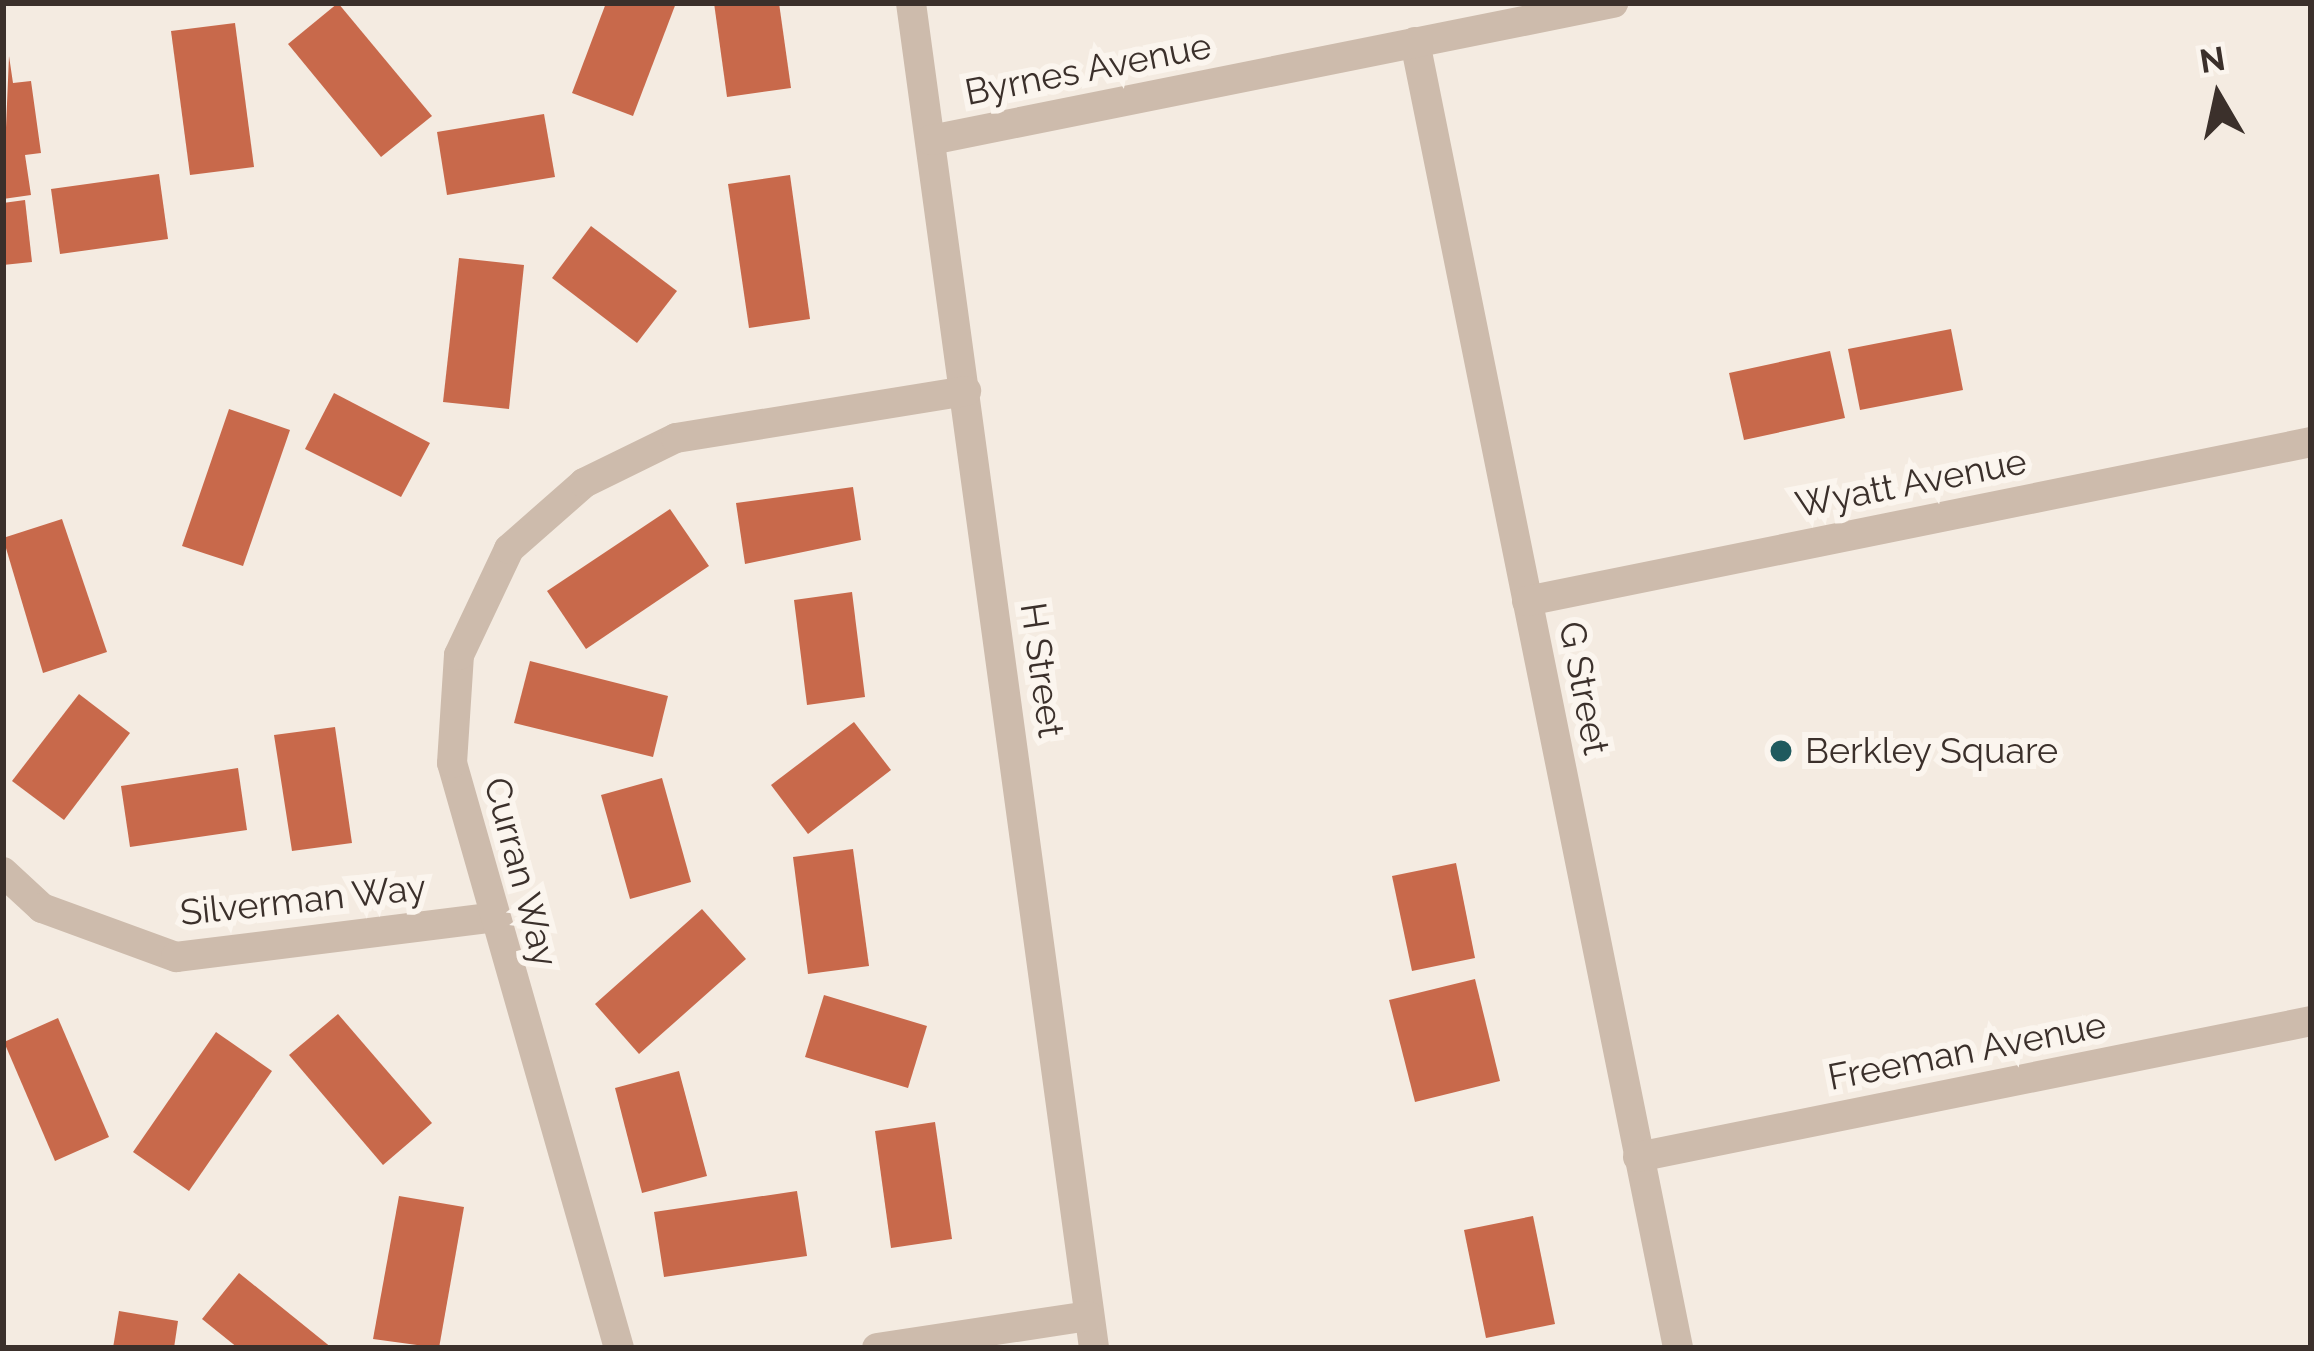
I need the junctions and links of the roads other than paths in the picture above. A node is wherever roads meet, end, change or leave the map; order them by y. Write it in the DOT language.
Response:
graph roads {
  1 [pos="911,3"];
  2 [pos="1613,3"];
  3 [pos="1414,42"];
  4 [pos="931,140"];
  5 [pos="966,391"];
  6 [pos="2311,442"];
  7 [pos="1527,601"];
  8 [pos="3,872"];
  9 [pos="490,918"];
  10 [pos="2311,1021"];
  11 [pos="1638,1157"];
  12 [pos="1089,1316"];
  13 [pos="619,1348"];
  14 [pos="877,1348"];
  15 [pos="1094,1348"];
  16 [pos="1678,1348"];
  1 -- 4 [label="street, H Street"];
  2 -- 3 [label="street, Byrnes Avenue"];
  3 -- 4 [label="street, Byrnes Avenue"];
  3 -- 7 [label="street, G Street"];
  4 -- 5 [label="street, H Street"];
  5 -- 9 [label="street, Curran Way"];
  5 -- 12 [label="street, H Street"];
  6 -- 7 [label="street, Wyatt Avenue"];
  7 -- 11 [label="street, G Street"];
  8 -- 9 [label="street, Silverman Way"];
  9 -- 13 [label="street, Curran Way"];
  10 -- 11 [label="street, Freeman Avenue"];
  11 -- 16 [label="street, G Street"];
  12 -- 14 [label="street"];
  12 -- 15 [label="street, H Street"];
}
